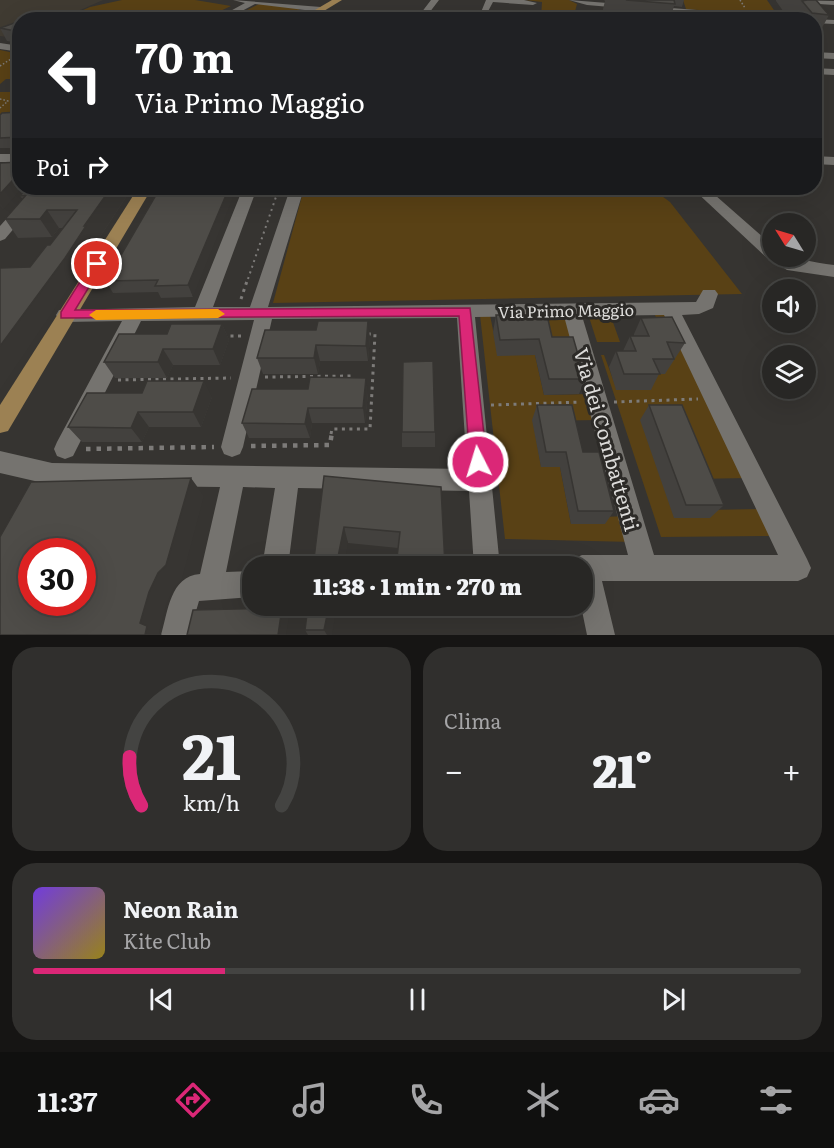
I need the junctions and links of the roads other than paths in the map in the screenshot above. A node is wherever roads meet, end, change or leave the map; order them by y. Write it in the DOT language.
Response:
graph roads {
  1 [pos="237,0"];
  2 [pos="338,0"];
  3 [pos="435,0"];
  4 [pos="495,0"];
  5 [pos="573,0"];
  6 [pos="789,0"];
  7 [pos="253,2"];
  8 [pos="533,3"];
  9 [pos="834,3"];
  10 [pos="319,10"];
  11 [pos="234,12"];
  12 [pos="316,12"];
  13 [pos="327,12"];
  14 [pos="426,12"];
  15 [pos="708,12"];
  16 [pos="35,195"];
  17 [pos="141,195"];
  18 [pos="247,195"];
  19 [pos="295,195"];
  20 [pos="707,195"];
  21 [pos="3,229"];
  22 [pos="762,244"];
  23 [pos="800,267"];
  24 [pos="834,272"];
  25 [pos="709,294"];
  26 [pos="670,309"];
  27 [pos="571,310"];
  28 [pos="465,311"];
  29 [pos="261,313"];
  30 [pos="135,314"];
  31 [pos="201,314"];
  32 [pos="65,315"];
  33 [pos="0,424"];
  34 [pos="232,447"];
  35 [pos="65,450"];
  36 [pos="0,462"];
  37 [pos="234,476"];
  38 [pos="288,477"];
  39 [pos="480,480"];
  40 [pos="277,556"];
  41 [pos="487,556"];
  42 [pos="593,568"];
  43 [pos="645,568"];
  44 [pos="242,585"];
  45 [pos="210,587"];
  46 [pos="593,603"];
  47 [pos="175,635"];
  48 [pos="601,635"];
  1 -- 7 [label="street"];
  2 -- 10 [label="main road"];
  3 -- 14 [label="street"];
  4 -- 8 [label="street"];
  5 -- 15 [label="street"];
  6 -- 9 [label="street"];
  7 -- 10 [label="street"];
  7 -- 11 [label="street"];
  10 -- 12 [label="main road"];
  10 -- 13 [label="street"];
  16 -- 21 [label="street"];
  17 -- 32 [label="main road"];
  18 -- 31 [label="street"];
  19 -- 29 [label="street"];
  20 -- 22 [label="street"];
  23 -- 24 [label="street"];
  25 -- 26 [label="street, Via Primo Maggio"];
  26 -- 27 [label="street, Via Primo Maggio"];
  26 -- 43 [label="street"];
  27 -- 28 [label="street, Via Primo Maggio"];
  27 -- 43 [label="street, Via dei Combattenti"];
  28 -- 29 [label="street, Via Primo Maggio"];
  28 -- 39 [label="street"];
  29 -- 31 [label="street, Via Primo Maggio"];
  29 -- 34 [label="street"];
  30 -- 31 [label="street, Via Primo Maggio"];
  30 -- 32 [label="street, Via Primo Maggio"];
  30 -- 35 [label="street"];
  32 -- 33 [label="main road"];
  36 -- 37 [label="street"];
  37 -- 38 [label="street"];
  37 -- 45 [label="street"];
  38 -- 39 [label="street"];
  38 -- 40 [label="street"];
  39 -- 41 [label="street"];
  42 -- 43 [label="street"];
  44 -- 45 [label="street"];
  45 -- 47 [label="street"];
  46 -- 48 [label="street"];
}
